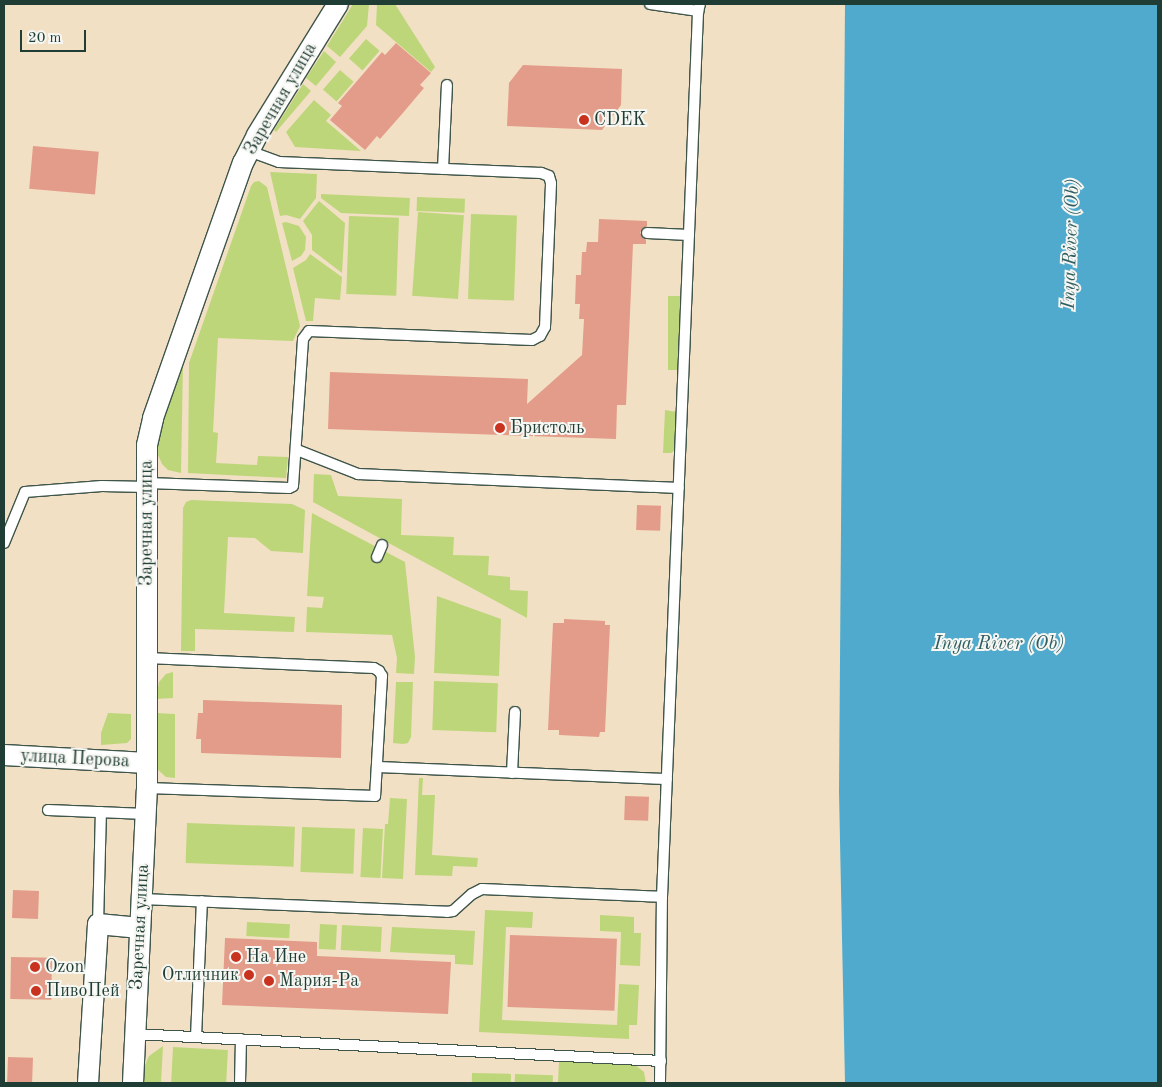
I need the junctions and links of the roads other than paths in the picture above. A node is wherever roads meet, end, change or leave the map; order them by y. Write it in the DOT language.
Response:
graph roads {
  1 [pos="338,4"];
  2 [pos="650,4"];
  3 [pos="699,8"];
  4 [pos="447,84"];
  5 [pos="249,151"];
  6 [pos="443,169"];
  7 [pos="646,233"];
  8 [pos="688,235"];
  9 [pos="296,450"];
  10 [pos="147,485"];
  11 [pos="679,488"];
  12 [pos="4,543"];
  13 [pos="382,545"];
  14 [pos="377,557"];
  15 [pos="146,658"];
  16 [pos="515,712"];
  17 [pos="4,755"];
  18 [pos="147,762"];
  19 [pos="378,767"];
  20 [pos="512,773"];
  21 [pos="667,780"];
  22 [pos="147,788"];
  23 [pos="48,810"];
  24 [pos="101,812"];
  25 [pos="146,814"];
  26 [pos="662,897"];
  27 [pos="142,899"];
  28 [pos="202,901"];
  29 [pos="98,924"];
  30 [pos="140,928"];
  31 [pos="134,1034"];
  32 [pos="196,1037"];
  33 [pos="241,1040"];
  34 [pos="661,1061"];
  35 [pos="88,1083"];
  36 [pos="133,1083"];
  37 [pos="240,1083"];
  38 [pos="660,1083"];
  1 -- 5 [label="street, Заречная улица"];
  2 -- 3 [label="lane"];
  3 -- 8 [label="lane"];
  4 -- 6 [label="lane"];
  5 -- 6 [label="lane"];
  5 -- 10 [label="street, Заречная улица"];
  6 -- 9 [label="lane"];
  7 -- 8 [label="lane"];
  8 -- 11 [label="lane"];
  9 -- 10 [label="lane"];
  9 -- 11 [label="lane"];
  10 -- 12 [label="lane"];
  10 -- 15 [label="street, Заречная улица"];
  11 -- 21 [label="lane"];
  13 -- 14 [label="lane"];
  15 -- 18 [label="street, Заречная улица"];
  15 -- 19 [label="lane"];
  16 -- 20 [label="lane"];
  17 -- 18 [label="street, улица Перова"];
  18 -- 22 [label="street, Заречная улица"];
  19 -- 20 [label="lane"];
  19 -- 22 [label="lane"];
  20 -- 21 [label="lane"];
  21 -- 26 [label="lane"];
  22 -- 25 [label="street, Заречная улица"];
  23 -- 24 [label="lane"];
  24 -- 25 [label="lane"];
  24 -- 29 [label="lane"];
  25 -- 27 [label="street, Заречная улица"];
  26 -- 28 [label="lane"];
  26 -- 34 [label="lane"];
  27 -- 28 [label="lane"];
  27 -- 30 [label="street, Заречная улица"];
  28 -- 32 [label="lane"];
  29 -- 30 [label="street"];
  29 -- 35 [label="street"];
  30 -- 31 [label="street, Заречная улица"];
  31 -- 32 [label="lane"];
  31 -- 36 [label="street, Заречная улица"];
  32 -- 33 [label="lane"];
  33 -- 34 [label="lane"];
  33 -- 37 [label="lane"];
  34 -- 38 [label="lane"];
}
